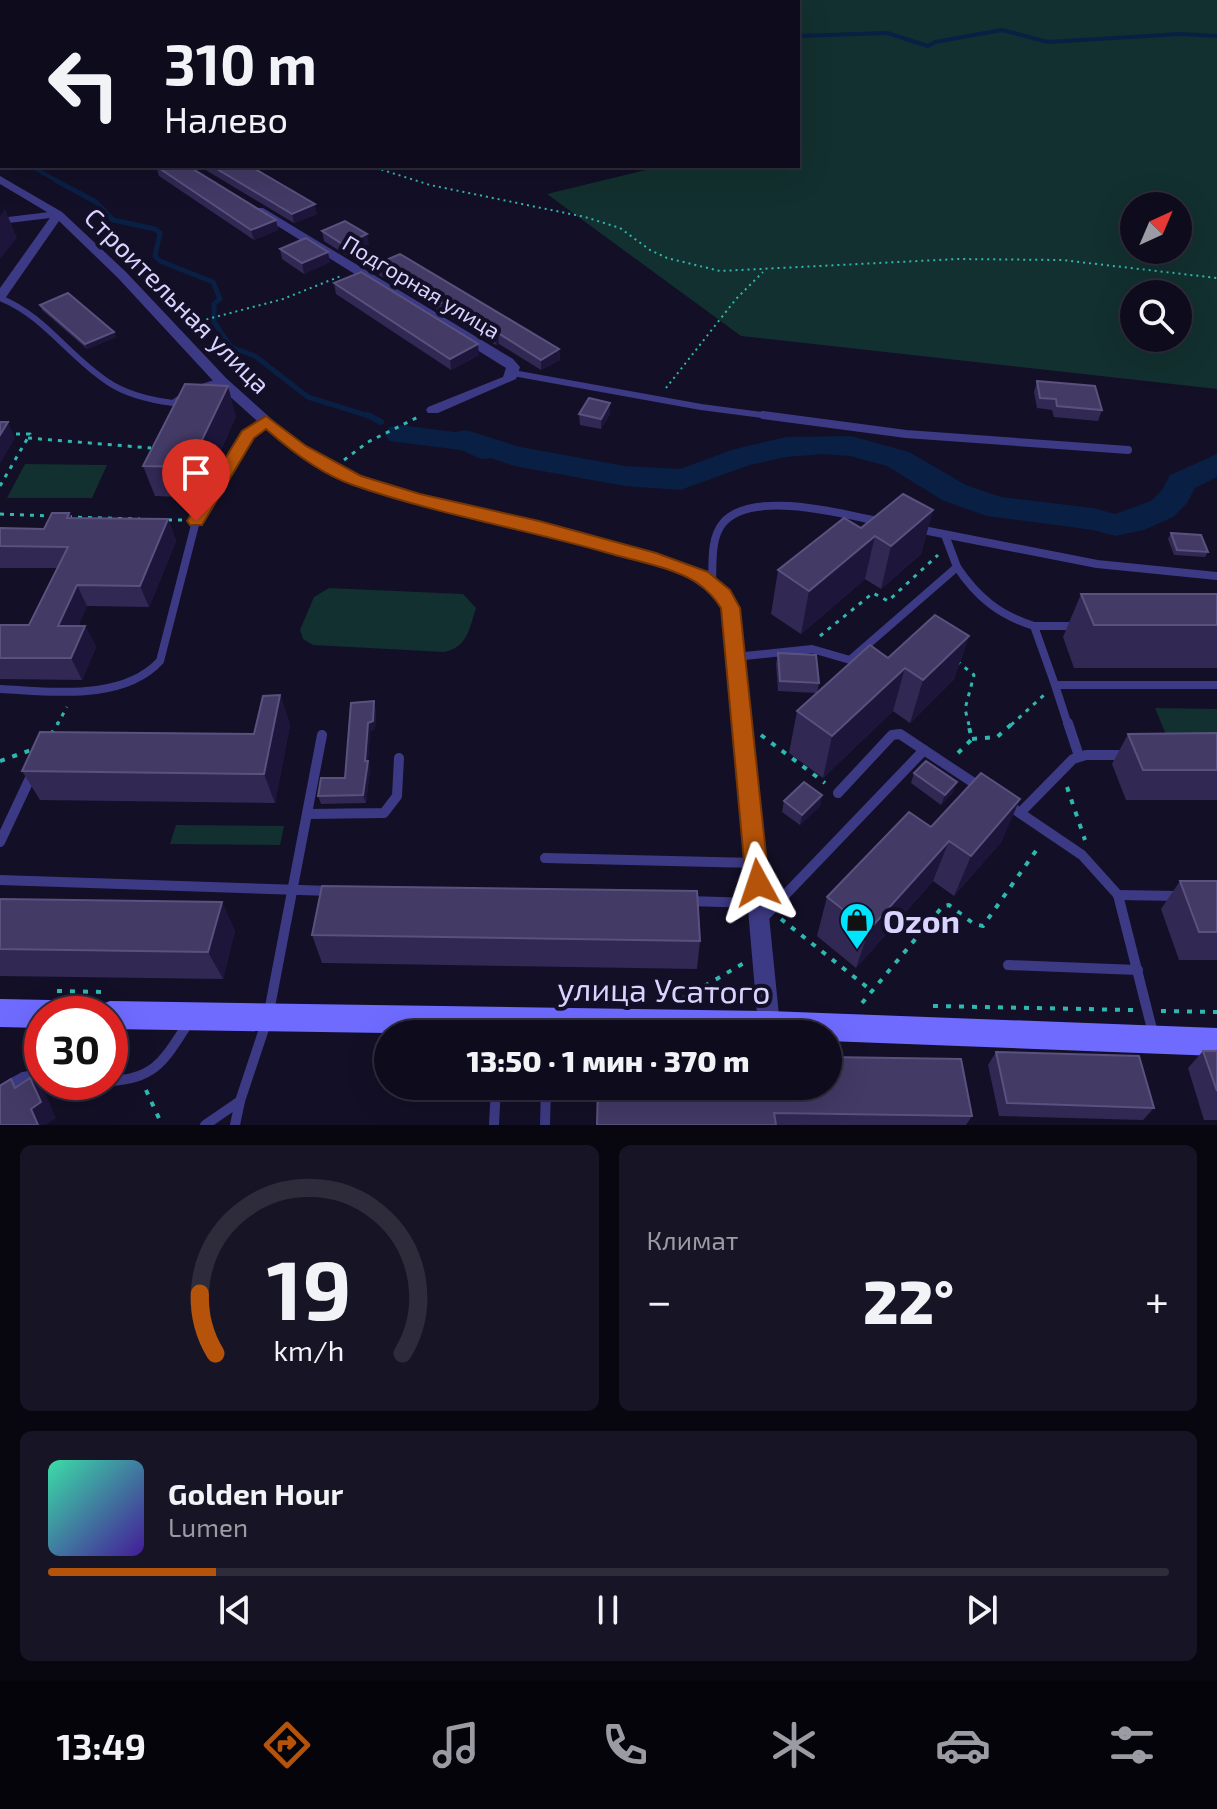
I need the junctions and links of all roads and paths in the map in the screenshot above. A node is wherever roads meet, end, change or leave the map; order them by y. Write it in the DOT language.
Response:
graph roads {
  1 [pos="375,168"];
  2 [pos="0,179"];
  3 [pos="252,206"];
  4 [pos="58,214"];
  5 [pos="0,221"];
  6 [pos="356,269"];
  7 [pos="765,270"];
  8 [pos="1217,278"];
  9 [pos="0,297"];
  10 [pos="201,319"];
  11 [pos="513,373"];
  12 [pos="221,381"];
  13 [pos="655,399"];
  14 [pos="433,410"];
  15 [pos="266,421"];
  16 [pos="409,422"];
  17 [pos="0,434"];
  18 [pos="28,438"];
  19 [pos="151,448"];
  20 [pos="1128,450"];
  21 [pos="332,470"];
  22 [pos="0,486"];
  23 [pos="0,514"];
  24 [pos="151,519"];
  25 [pos="166,520"];
  26 [pos="196,521"];
  27 [pos="889,523"];
  28 [pos="903,526"];
  29 [pos="945,535"];
  30 [pos="949,544"];
  31 [pos="957,567"];
  32 [pos="1217,576"];
  33 [pos="712,584"];
  34 [pos="1034,626"];
  35 [pos="1095,626"];
  36 [pos="818,638"];
  37 [pos="735,657"];
  38 [pos="956,660"];
  39 [pos="1055,685"];
  40 [pos="1217,685"];
  41 [pos="0,689"];
  42 [pos="77,691"];
  43 [pos="742,720"];
  44 [pos="322,735"];
  45 [pos="972,739"];
  46 [pos="47,744"];
  47 [pos="924,750"];
  48 [pos="1130,755"];
  49 [pos="1079,756"];
  50 [pos="399,758"];
  51 [pos="0,761"];
  52 [pos="946,764"];
  53 [pos="1061,771"];
  54 [pos="986,791"];
  55 [pos="838,793"];
  56 [pos="999,800"];
  57 [pos="1020,813"];
  58 [pos="307,814"];
  59 [pos="1049,832"];
  60 [pos="0,842"];
  61 [pos="545,858"];
  62 [pos="756,863"];
  63 [pos="1093,863"];
  64 [pos="0,880"];
  65 [pos="291,890"];
  66 [pos="338,891"];
  67 [pos="1118,895"];
  68 [pos="1189,897"];
  69 [pos="681,901"];
  70 [pos="764,911"];
  71 [pos="763,948"];
  72 [pos="1008,965"];
  73 [pos="1138,970"];
  74 [pos="872,991"];
  75 [pos="678,1001"];
  76 [pos="878,1005"];
  77 [pos="926,1006"];
  78 [pos="1150,1011"];
  79 [pos="1217,1012"];
  80 [pos="0,1013"];
  81 [pos="24,1013"];
  82 [pos="128,1015"];
  83 [pos="193,1016"];
  84 [pos="268,1017"];
  85 [pos="769,1020"];
  86 [pos="374,1021"];
  87 [pos="842,1028"];
  88 [pos="1155,1041"];
  89 [pos="1217,1042"];
  90 [pos="24,1077"];
  91 [pos="128,1080"];
  92 [pos="141,1080"];
  93 [pos="0,1090"];
  94 [pos="495,1100"];
  95 [pos="546,1100"];
  96 [pos="240,1101"];
  97 [pos="162,1125"];
  98 [pos="205,1125"];
  99 [pos="235,1125"];
  100 [pos="494,1125"];
  101 [pos="545,1125"];
  1 -- 7 [label="path"];
  2 -- 4 [label="street, Строительная улица"];
  3 -- 6 [label="street, Подгорная улица"];
  4 -- 5 [label="lane"];
  4 -- 9 [label="street"];
  4 -- 12 [label="street, Строительная улица"];
  6 -- 10 [label="path"];
  6 -- 11 [label="street, Подгорная улица"];
  7 -- 8 [label="path"];
  7 -- 13 [label="path"];
  9 -- 12 [label="lane"];
  11 -- 13 [label="lane"];
  11 -- 14 [label="street, Подгорная улица"];
  12 -- 15 [label="street, Строительная улица"];
  13 -- 20 [label="lane"];
  15 -- 21 [label="street, Строительная улица"];
  15 -- 26 [label="lane"];
  16 -- 21 [label="path"];
  17 -- 18 [label="path"];
  18 -- 19 [label="path"];
  18 -- 22 [label="path"];
  21 -- 33 [label="street, Строительная улица"];
  23 -- 24 [label="path"];
  25 -- 26 [label="path"];
  26 -- 42 [label="lane"];
  27 -- 33 [label="lane"];
  28 -- 29 [label="lane"];
  29 -- 30 [label="lane"];
  29 -- 32 [label="lane"];
  30 -- 31 [label="lane"];
  30 -- 36 [label="path"];
  31 -- 34 [label="lane"];
  31 -- 37 [label="lane"];
  33 -- 37 [label="street"];
  34 -- 35 [label="lane"];
  34 -- 39 [label="lane"];
  37 -- 43 [label="street"];
  38 -- 45 [label="path"];
  39 -- 40 [label="lane"];
  39 -- 45 [label="path"];
  39 -- 49 [label="lane"];
  41 -- 42 [label="lane"];
  42 -- 46 [label="path"];
  43 -- 55 [label="path"];
  43 -- 62 [label="street"];
  44 -- 58 [label="lane"];
  45 -- 52 [label="path"];
  46 -- 51 [label="path"];
  46 -- 60 [label="lane"];
  47 -- 52 [label="lane"];
  47 -- 55 [label="lane"];
  47 -- 70 [label="lane"];
  48 -- 49 [label="lane"];
  49 -- 53 [label="lane"];
  50 -- 58 [label="lane"];
  52 -- 54 [label="lane"];
  53 -- 57 [label="lane"];
  53 -- 63 [label="path"];
  56 -- 57 [label="lane"];
  57 -- 59 [label="lane"];
  58 -- 65 [label="lane"];
  59 -- 63 [label="lane"];
  59 -- 74 [label="path"];
  61 -- 62 [label="lane"];
  62 -- 70 [label="street"];
  63 -- 67 [label="lane"];
  64 -- 65 [label="lane"];
  65 -- 66 [label="lane"];
  65 -- 84 [label="lane"];
  67 -- 68 [label="lane"];
  67 -- 73 [label="lane"];
  69 -- 70 [label="lane"];
  70 -- 71 [label="street"];
  70 -- 74 [label="path"];
  71 -- 75 [label="path"];
  71 -- 85 [label="street"];
  72 -- 73 [label="lane"];
  73 -- 78 [label="lane"];
  74 -- 76 [label="path"];
  77 -- 78 [label="path"];
  78 -- 79 [label="path"];
  78 -- 88 [label="lane"];
  80 -- 81 [label="street"];
  82 -- 83 [label="street, улица Усатого"];
  83 -- 84 [label="street, улица Усатого"];
  83 -- 92 [label="lane"];
  84 -- 86 [label="street, улица Усатого"];
  84 -- 96 [label="lane"];
  87 -- 88 [label="street, улица Усатого"];
  88 -- 89 [label="street, улица Усатого"];
  90 -- 93 [label="lane"];
  91 -- 92 [label="lane"];
  92 -- 97 [label="path"];
  94 -- 100 [label="lane"];
  95 -- 101 [label="lane"];
  96 -- 98 [label="lane"];
  96 -- 99 [label="lane"];
}
